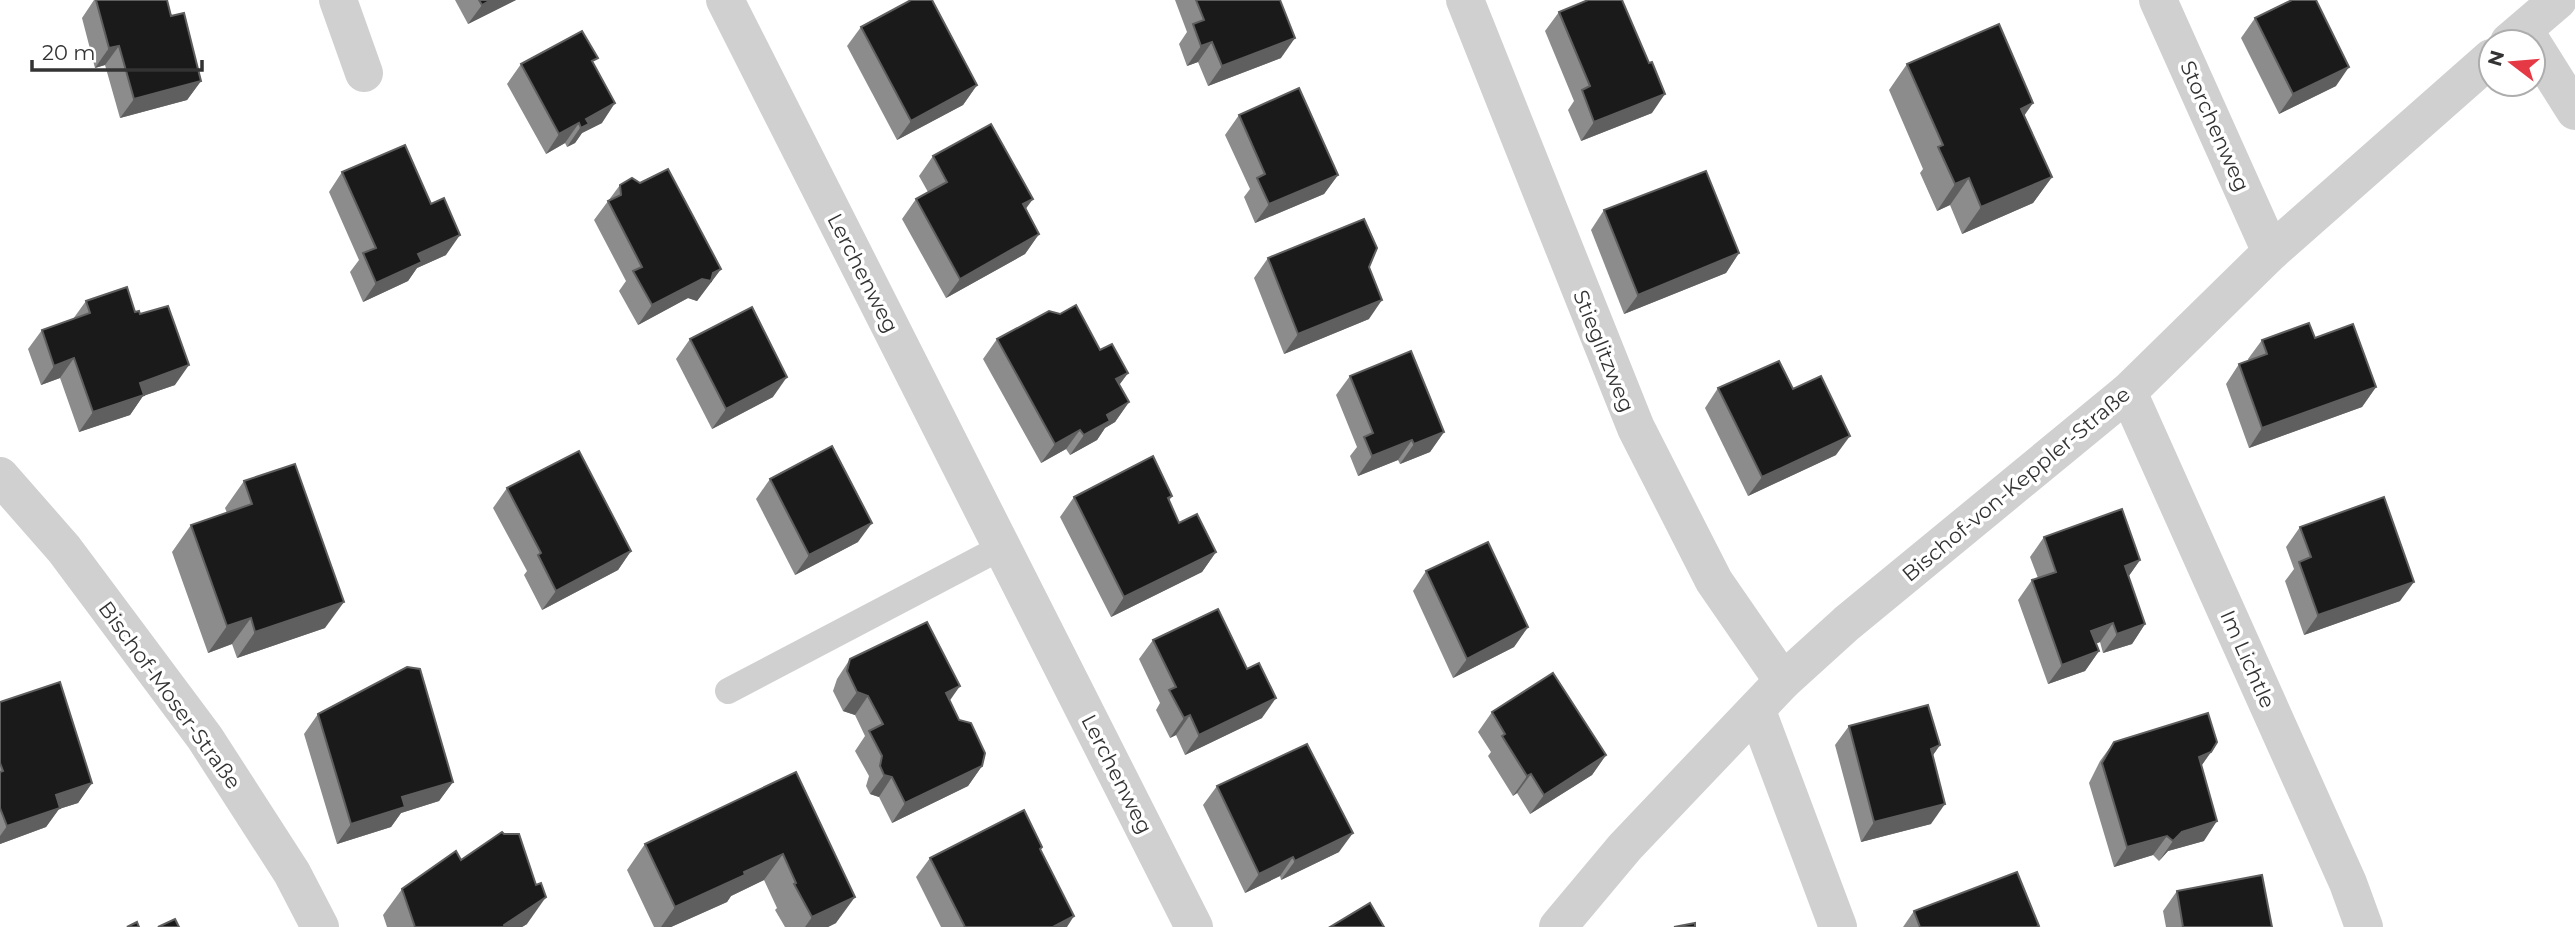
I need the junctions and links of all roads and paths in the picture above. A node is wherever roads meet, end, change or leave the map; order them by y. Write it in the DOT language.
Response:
graph roads {
  1 [pos="338,0"];
  2 [pos="724,0"];
  3 [pos="1465,0"];
  4 [pos="2158,0"];
  5 [pos="2558,0"];
  6 [pos="2534,28"];
  7 [pos="2477,70"];
  8 [pos="2547,71"];
  9 [pos="364,73"];
  10 [pos="2575,111"];
  11 [pos="2271,252"];
  12 [pos="2128,392"];
  13 [pos="0,476"];
  14 [pos="1002,547"];
  15 [pos="1783,681"];
  16 [pos="728,691"];
  17 [pos="1757,710"];
  18 [pos="320,927"];
  19 [pos="1194,927"];
  20 [pos="1558,927"];
  21 [pos="1838,927"];
  22 [pos="2364,927"];
  1 -- 9 [label="street"];
  2 -- 14 [label="street, Lerchenweg"];
  3 -- 15 [label="street, Stieglitzweg"];
  4 -- 11 [label="street, Storchenweg"];
  5 -- 6 [label="street"];
  7 -- 11 [label="street, Bischof-von-Keppler-Straße"];
  8 -- 10 [label="street"];
  11 -- 12 [label="street, Bischof-von-Keppler-Straße"];
  12 -- 15 [label="street, Bischof-von-Keppler-Straße"];
  12 -- 22 [label="street, Im Lichtle"];
  13 -- 18 [label="street, Bischof-Moser-Straße"];
  14 -- 16 [label="lane"];
  14 -- 19 [label="street, Lerchenweg"];
  15 -- 17 [label="street, Bischof-von-Keppler-Straße"];
  17 -- 20 [label="street, Bischof-von-Keppler-Straße"];
  17 -- 21 [label="street"];
}
